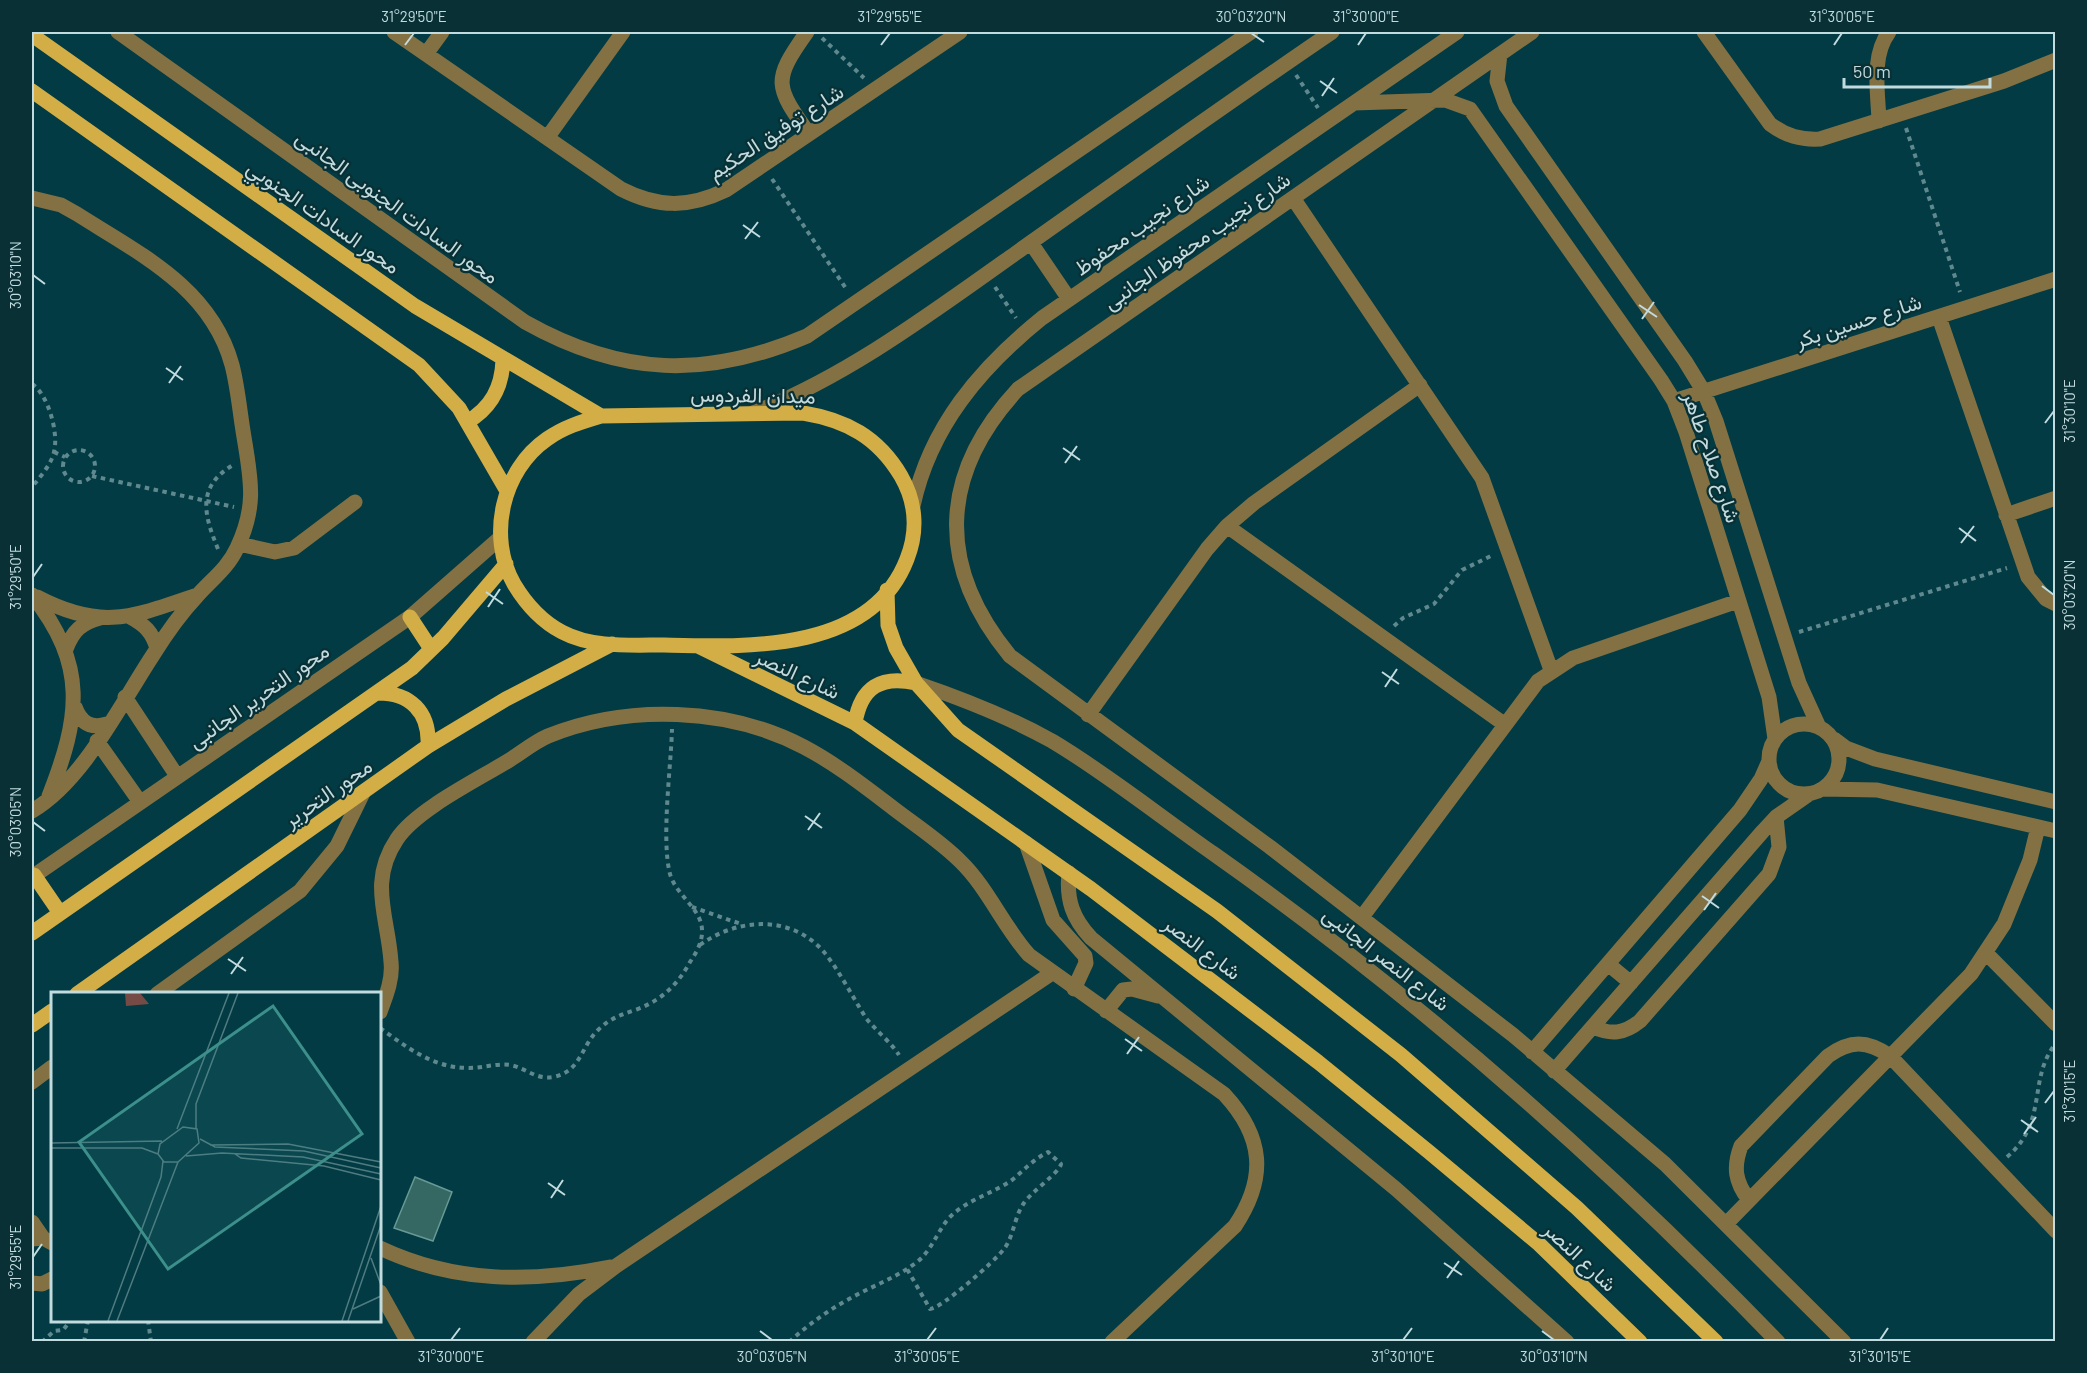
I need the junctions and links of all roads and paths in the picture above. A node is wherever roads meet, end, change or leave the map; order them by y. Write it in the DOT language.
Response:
graph roads {
  1 [pos="118,32"];
  2 [pos="394,32"];
  3 [pos="442,32"];
  4 [pos="623,32"];
  5 [pos="807,32"];
  6 [pos="815,32"];
  7 [pos="960,32"];
  8 [pos="1251,32"];
  9 [pos="1332,32"];
  10 [pos="1457,32"];
  11 [pos="1532,32"];
  12 [pos="1704,32"];
  13 [pos="1889,32"];
  14 [pos="32,35"];
  15 [pos="1314,36"];
  16 [pos="426,54"];
  17 [pos="1500,54"];
  18 [pos="2055,60"];
  19 [pos="1287,63"];
  20 [pos="876,89"];
  21 [pos="32,90"];
  22 [pos="1432,101"];
  23 [pos="1354,103"];
  24 [pos="1901,113"];
  25 [pos="1879,120"];
  26 [pos="1327,121"];
  27 [pos="809,134"];
  28 [pos="548,138"];
  29 [pos="764,166"];
  30 [pos="32,198"];
  31 [pos="1293,198"];
  32 [pos="1031,243"];
  33 [pos="987,274"];
  34 [pos="2055,279"];
  35 [pos="1069,299"];
  36 [pos="856,304"];
  37 [pos="1966,308"];
  38 [pos="1939,317"];
  39 [pos="1025,331"];
  40 [pos="503,360"];
  41 [pos="32,384"];
  42 [pos="1420,385"];
  43 [pos="1704,392"];
  44 [pos="1674,401"];
  45 [pos="753,413"];
  46 [pos="601,416"];
  47 [pos="467,422"];
  48 [pos="54,452"];
  49 [pos="65,457"];
  50 [pos="247,457"];
  51 [pos="92,476"];
  52 [pos="32,487"];
  53 [pos="507,491"];
  54 [pos="2055,498"];
  55 [pos="206,501"];
  56 [pos="355,502"];
  57 [pos="913,506"];
  58 [pos="249,511"];
  59 [pos="2006,515"];
  60 [pos="1227,526"];
  61 [pos="500,538"];
  62 [pos="239,543"];
  63 [pos="1509,549"];
  64 [pos="506,564"];
  65 [pos="2022,564"];
  66 [pos="225,567"];
  67 [pos="887,590"];
  68 [pos="32,595"];
  69 [pos="197,595"];
  70 [pos="1738,601"];
  71 [pos="2055,604"];
  72 [pos="130,617"];
  73 [pos="410,617"];
  74 [pos="103,618"];
  75 [pos="1784,636"];
  76 [pos="1384,638"];
  77 [pos="612,644"];
  78 [pos="698,646"];
  79 [pos="157,648"];
  80 [pos="66,649"];
  81 [pos="431,649"];
  82 [pos="1551,670"];
  83 [pos="916,683"];
  84 [pos="376,693"];
  85 [pos="125,697"];
  86 [pos="75,707"];
  87 [pos="673,714"];
  88 [pos="1088,715"];
  89 [pos="855,723"];
  90 [pos="107,724"];
  91 [pos="1504,724"];
  92 [pos="1819,727"];
  93 [pos="1775,739"];
  94 [pos="1834,739"];
  95 [pos="97,741"];
  96 [pos="428,746"];
  97 [pos="1769,761"];
  98 [pos="177,776"];
  99 [pos="1816,791"];
  100 [pos="363,793"];
  101 [pos="47,802"];
  102 [pos="140,802"];
  103 [pos="2055,802"];
  104 [pos="32,811"];
  105 [pos="1776,817"];
  106 [pos="2038,827"];
  107 [pos="2055,831"];
  108 [pos="1026,843"];
  109 [pos="1069,873"];
  110 [pos="33,876"];
  111 [pos="691,906"];
  112 [pos="60,913"];
  113 [pos="1362,917"];
  114 [pos="743,925"];
  115 [pos="32,933"];
  116 [pos="699,945"];
  117 [pos="1986,953"];
  118 [pos="1608,964"];
  119 [pos="1052,973"];
  120 [pos="1631,983"];
  121 [pos="1074,989"];
  122 [pos="78,992"];
  123 [pos="158,992"];
  124 [pos="1163,998"];
  125 [pos="381,1009"];
  126 [pos="1106,1011"];
  127 [pos="51,1012"];
  128 [pos="2055,1024"];
  129 [pos="32,1025"];
  130 [pos="1593,1027"];
  131 [pos="381,1028"];
  132 [pos="2055,1043"];
  133 [pos="1532,1052"];
  134 [pos="1890,1056"];
  135 [pos="51,1068"];
  136 [pos="908,1070"];
  137 [pos="1554,1071"];
  138 [pos="32,1082"];
  139 [pos="1995,1168"];
  140 [pos="1749,1200"];
  141 [pos="32,1222"];
  142 [pos="1726,1224"];
  143 [pos="2055,1232"];
  144 [pos="42,1240"];
  145 [pos="381,1248"];
  146 [pos="616,1266"];
  147 [pos="907,1269"];
  148 [pos="51,1280"];
  149 [pos="32,1283"];
  150 [pos="381,1294"];
  151 [pos="69,1322"];
  152 [pos="88,1322"];
  153 [pos="148,1322"];
  154 [pos="42,1341"];
  155 [pos="84,1341"];
  156 [pos="151,1341"];
  157 [pos="408,1341"];
  158 [pos="533,1341"];
  159 [pos="789,1341"];
  160 [pos="1112,1341"];
  161 [pos="1567,1341"];
  162 [pos="1640,1341"];
  163 [pos="1716,1341"];
  164 [pos="1778,1341"];
  165 [pos="1844,1341"];
  1 -- 36 [label="street, محور السادات الجنوبى الجانبى"];
  2 -- 16 [label="street, شارع توفيق الحكيم"];
  3 -- 16 [label="street"];
  4 -- 28 [label="street"];
  5 -- 27 [label="street"];
  6 -- 20 [label="path"];
  7 -- 20 [label="street, شارع توفيق الحكيم"];
  8 -- 36 [label="street"];
  9 -- 15 [label="street"];
  10 -- 23 [label="street, شارع نجيب محفوظ"];
  11 -- 17 [label="street, شارع نجيب محفوظ الجانبى"];
  12 -- 25 [label="street"];
  13 -- 25 [label="street"];
  14 -- 40 [label="main road, محور السادات الجنوبي"];
  15 -- 19 [label="street"];
  16 -- 28 [label="street, شارع توفيق الحكيم"];
  17 -- 22 [label="street, شارع نجيب محفوظ الجانبى"];
  17 -- 43 [label="street, شارع صلاح طاهر"];
  18 -- 24 [label="street"];
  19 -- 26 [label="path"];
  19 -- 32 [label="street"];
  20 -- 27 [label="street, شارع توفيق الحكيم"];
  21 -- 47 [label="main road"];
  22 -- 23 [label="street, شارع صلاح طاهر"];
  22 -- 31 [label="street, شارع نجيب محفوظ الجانبى"];
  22 -- 44 [label="street, شارع صلاح طاهر"];
  23 -- 26 [label="street, شارع نجيب محفوظ"];
  24 -- 25 [label="street"];
  24 -- 37 [label="path"];
  26 -- 35 [label="street, شارع نجيب محفوظ"];
  27 -- 29 [label="street, شارع توفيق الحكيم"];
  28 -- 29 [label="street, شارع توفيق الحكيم"];
  29 -- 36 [label="path"];
  30 -- 50 [label="street"];
  31 -- 42 [label="street"];
  31 -- 88 [label="street, شارع نجيب محفوظ الجانبى"];
  32 -- 33 [label="street"];
  32 -- 35 [label="street"];
  33 -- 39 [label="path"];
  33 -- 45 [label="street"];
  34 -- 37 [label="street, شارع حسين بكر"];
  35 -- 39 [label="street, شارع نجيب محفوظ"];
  37 -- 38 [label="street, شارع حسين بكر"];
  38 -- 43 [label="street, شارع حسين بكر"];
  38 -- 59 [label="street"];
  39 -- 57 [label="street, شارع نجيب محفوظ"];
  40 -- 46 [label="main road, محور السادات الجنوبي"];
  40 -- 47 [label="main road"];
  41 -- 48 [label="path"];
  42 -- 60 [label="street"];
  42 -- 63 [label="street"];
  43 -- 44 [label="street, شارع حسين بكر"];
  43 -- 75 [label="street, شارع صلاح طاهر"];
  44 -- 70 [label="street, شارع صلاح طاهر"];
  45 -- 46 [label="main road, ميدان الفردوس"];
  45 -- 57 [label="main road, ميدان الفردوس"];
  46 -- 53 [label="main road, ميدان الفردوس"];
  47 -- 53 [label="main road"];
  48 -- 49 [label="path"];
  48 -- 52 [label="path"];
  49 -- 51 [label="path"];
  49 -- 51 [label="path"];
  50 -- 55 [label="path"];
  50 -- 58 [label="street"];
  51 -- 55 [label="path"];
  53 -- 61 [label="main road, ميدان الفردوس"];
  54 -- 59 [label="street"];
  55 -- 58 [label="path"];
  55 -- 66 [label="path"];
  56 -- 62 [label="street"];
  57 -- 67 [label="main road, ميدان الفردوس"];
  58 -- 62 [label="street"];
  59 -- 65 [label="street"];
  60 -- 76 [label="street"];
  60 -- 88 [label="street"];
  61 -- 64 [label="main road, ميدان الفردوس"];
  61 -- 73 [label="street, محور التحرير الجانبى"];
  62 -- 66 [label="street"];
  63 -- 76 [label="path"];
  63 -- 82 [label="street"];
  64 -- 77 [label="main road, ميدان الفردوس"];
  64 -- 81 [label="main road"];
  65 -- 71 [label="street"];
  65 -- 75 [label="path"];
  66 -- 69 [label="street"];
  67 -- 78 [label="main road, ميدان الفردوس"];
  67 -- 83 [label="main road, شارع النصر"];
  68 -- 74 [label="street"];
  68 -- 80 [label="street"];
  69 -- 72 [label="street"];
  69 -- 79 [label="street"];
  70 -- 82 [label="street"];
  70 -- 93 [label="street, شارع صلاح طاهر"];
  72 -- 74 [label="street"];
  72 -- 79 [label="street"];
  73 -- 81 [label="main road"];
  73 -- 98 [label="street, محور التحرير الجانبى"];
  74 -- 80 [label="street"];
  75 -- 92 [label="street, شارع صلاح طاهر"];
  76 -- 91 [label="street"];
  77 -- 78 [label="main road, ميدان الفردوس"];
  77 -- 96 [label="main road, محور التحرير"];
  78 -- 89 [label="main road, شارع النصر"];
  79 -- 85 [label="street"];
  80 -- 86 [label="street"];
  81 -- 84 [label="main road"];
  82 -- 91 [label="street"];
  83 -- 89 [label="main road"];
  83 -- 163 [label="main road, شارع النصر"];
  83 -- 164 [label="street, شارع النصر الجانبى"];
  84 -- 96 [label="main road"];
  84 -- 112 [label="main road"];
  85 -- 90 [label="street"];
  85 -- 98 [label="street"];
  86 -- 90 [label="street"];
  86 -- 101 [label="street"];
  87 -- 111 [label="path"];
  87 -- 119 [label="street"];
  87 -- 125 [label="street"];
  88 -- 113 [label="street, شارع نجيب محفوظ الجانبى"];
  89 -- 108 [label="main road, شارع النصر"];
  90 -- 95 [label="street"];
  91 -- 113 [label="street"];
  92 -- 93 [label="street"];
  92 -- 94 [label="street"];
  93 -- 97 [label="street"];
  94 -- 99 [label="street"];
  94 -- 103 [label="street"];
  95 -- 101 [label="street"];
  95 -- 102 [label="street"];
  96 -- 100 [label="main road, محور التحرير"];
  97 -- 99 [label="street"];
  97 -- 118 [label="street"];
  98 -- 102 [label="street, محور التحرير الجانبى"];
  99 -- 105 [label="street"];
  99 -- 106 [label="street"];
  100 -- 122 [label="main road, محور التحرير"];
  100 -- 123 [label="street"];
  101 -- 104 [label="street"];
  102 -- 110 [label="street, محور التحرير الجانبى"];
  105 -- 120 [label="street"];
  105 -- 130 [label="street"];
  106 -- 107 [label="street"];
  106 -- 117 [label="street"];
  108 -- 109 [label="main road, شارع النصر"];
  108 -- 121 [label="street"];
  109 -- 124 [label="street"];
  109 -- 162 [label="main road, شارع النصر"];
  110 -- 112 [label="main road"];
  111 -- 114 [label="path"];
  111 -- 116 [label="path"];
  112 -- 115 [label="main road"];
  113 -- 133 [label="street, شارع نجيب محفوظ الجانبى"];
  114 -- 116 [label="path"];
  114 -- 136 [label="path"];
  116 -- 131 [label="path"];
  117 -- 128 [label="street"];
  117 -- 134 [label="street"];
  118 -- 120 [label="street"];
  118 -- 133 [label="street"];
  119 -- 121 [label="street"];
  119 -- 136 [label="street"];
  120 -- 130 [label="street"];
  121 -- 126 [label="street"];
  124 -- 126 [label="street"];
  124 -- 161 [label="street"];
  126 -- 160 [label="street"];
  127 -- 129 [label="main road"];
  130 -- 137 [label="street"];
  132 -- 139 [label="path"];
  133 -- 137 [label="street, شارع نجيب محفوظ الجانبى"];
  134 -- 139 [label="street"];
  134 -- 140 [label="street"];
  134 -- 140 [label="street"];
  135 -- 138 [label="street"];
  136 -- 146 [label="street"];
  137 -- 142 [label="street, شارع نجيب محفوظ الجانبى"];
  139 -- 143 [label="street"];
  140 -- 142 [label="street"];
  141 -- 144 [label="street"];
  142 -- 165 [label="street, شارع نجيب محفوظ الجانبى"];
  145 -- 146 [label="street"];
  146 -- 158 [label="street"];
  147 -- 147 [label="path"];
  147 -- 159 [label="path"];
  148 -- 149 [label="street"];
  150 -- 157 [label="street"];
  151 -- 154 [label="path"];
  152 -- 155 [label="path"];
  153 -- 156 [label="path"];
}
